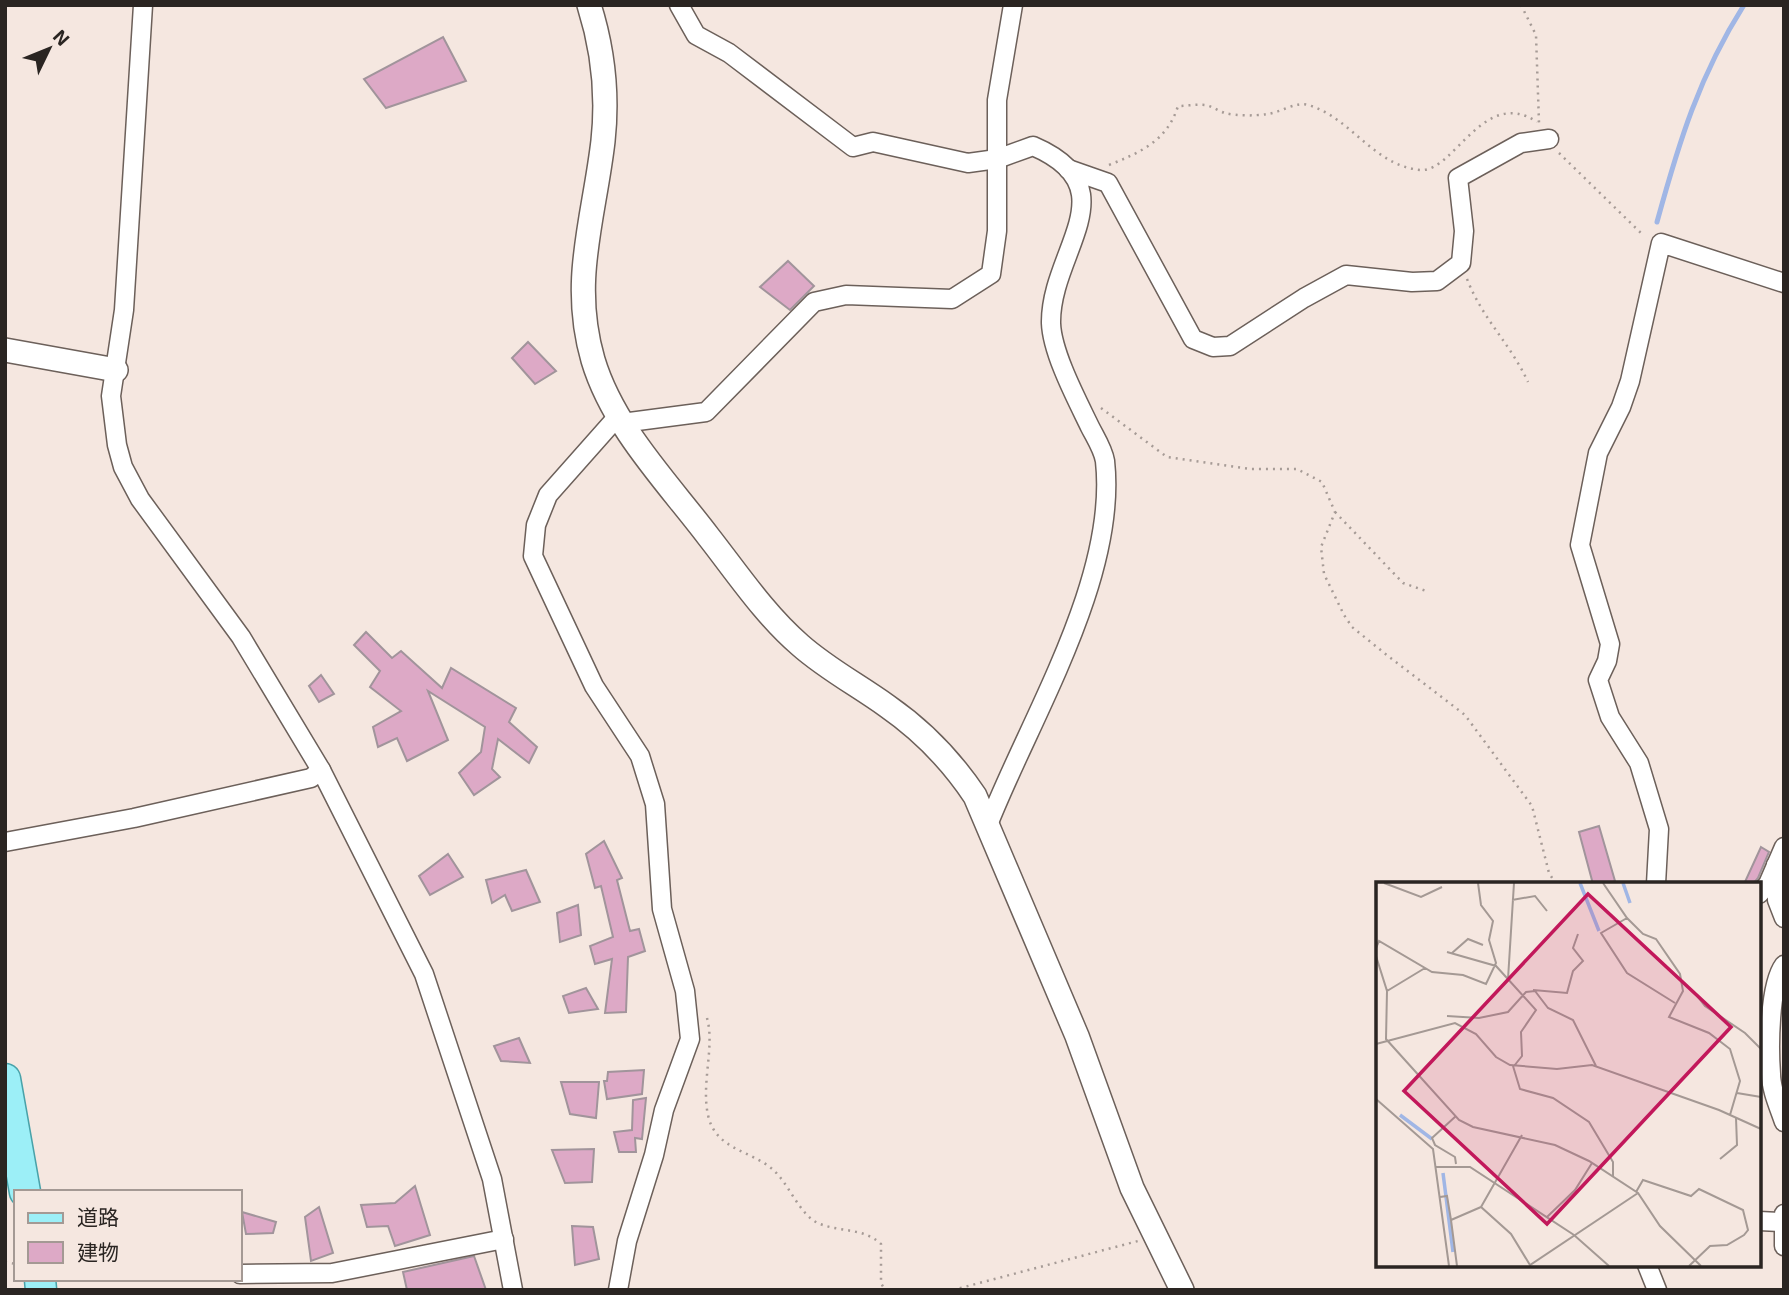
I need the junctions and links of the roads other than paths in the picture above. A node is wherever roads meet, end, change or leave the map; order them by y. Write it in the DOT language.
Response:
graph roads {
  1 [pos="143,5"];
  2 [pos="589,5"];
  3 [pos="680,5"];
  4 [pos="1013,5"];
  5 [pos="1549,139"];
  6 [pos="996,159"];
  7 [pos="1072,174"];
  8 [pos="1784,283"];
  9 [pos="5,350"];
  10 [pos="116,370"];
  11 [pos="620,420"];
  12 [pos="321,770"];
  13 [pos="988,825"];
  14 [pos="5,842"];
  15 [pos="1784,847"];
  16 [pos="1776,864"];
  17 [pos="1656,882"];
  18 [pos="1761,892"];
  19 [pos="1784,918"];
  20 [pos="1784,965"];
  21 [pos="5,1079"];
  22 [pos="1784,1122"];
  23 [pos="25,1190"];
  24 [pos="1783,1218"];
  25 [pos="1761,1221"];
  26 [pos="505,1238"];
  27 [pos="1784,1246"];
  28 [pos="1648,1267"];
  29 [pos="242,1274"];
  30 [pos="513,1290"];
  31 [pos="618,1290"];
  32 [pos="1182,1290"];
  33 [pos="1657,1290"];
  1 -- 10 [label="street"];
  2 -- 11 [label="street"];
  3 -- 6 [label="street"];
  4 -- 6 [label="street"];
  5 -- 7 [label="street"];
  6 -- 7 [label="street"];
  6 -- 11 [label="street"];
  7 -- 13 [label="street"];
  8 -- 17 [label="street"];
  9 -- 10 [label="street"];
  10 -- 12 [label="street"];
  11 -- 13 [label="street"];
  11 -- 31 [label="street"];
  12 -- 14 [label="street"];
  12 -- 26 [label="street"];
  13 -- 32 [label="street"];
  15 -- 16 [label="street"];
  16 -- 18 [label="street"];
  16 -- 19 [label="street"];
  20 -- 22 [label="street"];
  21 -- 23 [label="main road"];
  24 -- 25 [label="street"];
  24 -- 27 [label="street"];
  26 -- 29 [label="street"];
  26 -- 30 [label="street"];
  28 -- 33 [label="street"];
}
